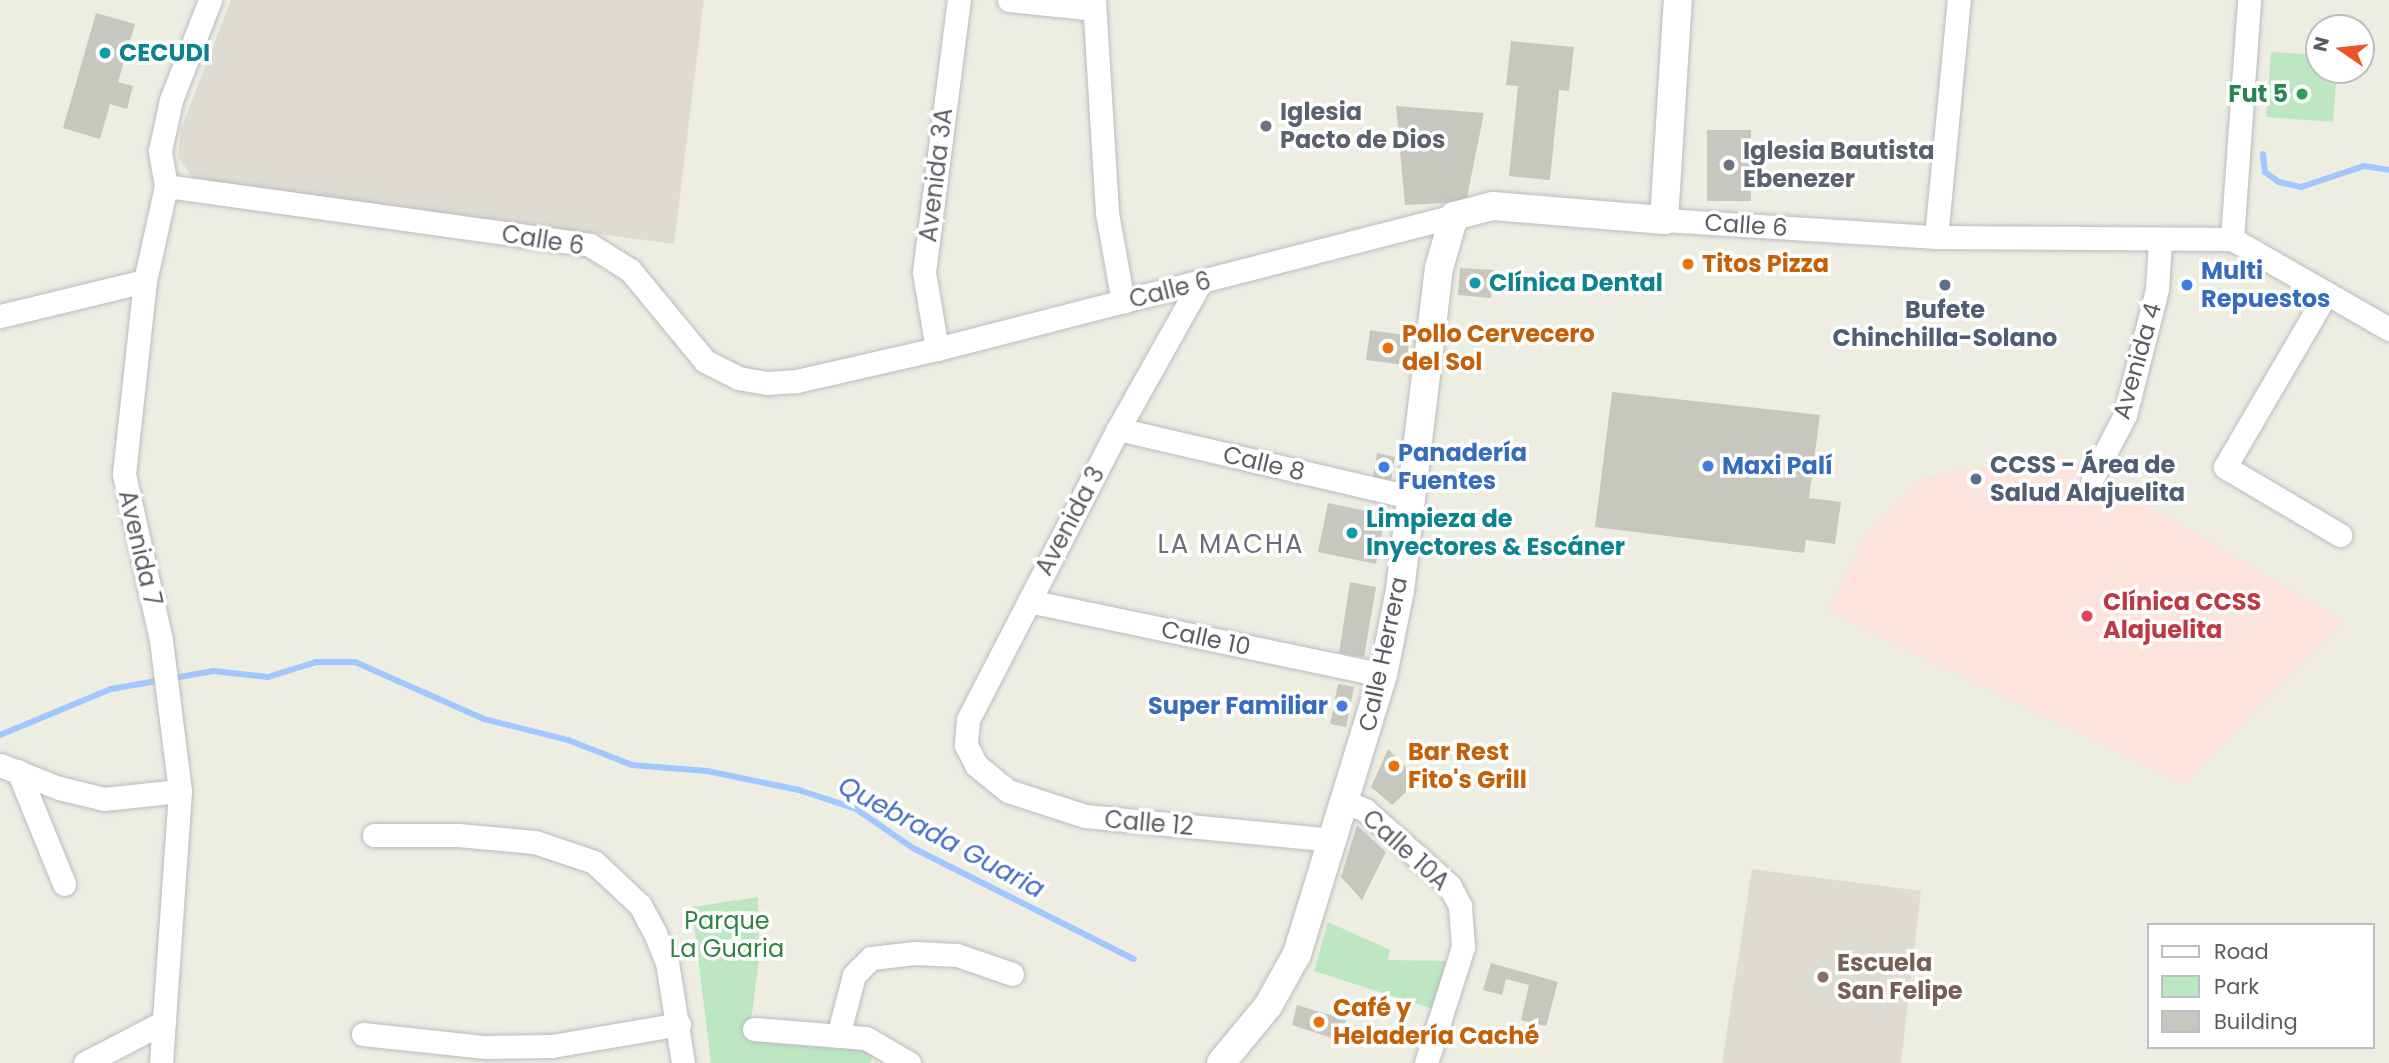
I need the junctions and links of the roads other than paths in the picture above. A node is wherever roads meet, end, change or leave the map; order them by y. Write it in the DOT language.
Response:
graph roads {
  1 [pos="210,0"];
  2 [pos="959,0"];
  3 [pos="1009,0"];
  4 [pos="1678,0"];
  5 [pos="1959,0"];
  6 [pos="2249,0"];
  7 [pos="1094,4"];
  8 [pos="166,186"];
  9 [pos="1454,216"];
  10 [pos="1664,220"];
  11 [pos="1936,237"];
  12 [pos="2232,239"];
  13 [pos="2160,241"];
  14 [pos="145,281"];
  15 [pos="1200,283"];
  16 [pos="2326,294"];
  17 [pos="1123,302"];
  18 [pos="0,316"];
  19 [pos="2389,328"];
  20 [pos="937,349"];
  21 [pos="1118,429"];
  22 [pos="2093,477"];
  23 [pos="1410,497"];
  24 [pos="2340,535"];
  25 [pos="1029,601"];
  26 [pos="1383,675"];
  27 [pos="976,765"];
  28 [pos="9,768"];
  29 [pos="180,792"];
  30 [pos="1346,802"];
  31 [pos="373,835"];
  32 [pos="1334,840"];
  33 [pos="64,884"];
  34 [pos="1012,974"];
  35 [pos="164,1022"];
  36 [pos="680,1024"];
  37 [pos="754,1029"];
  38 [pos="363,1034"];
  39 [pos="838,1036"];
  40 [pos="85,1063"];
  41 [pos="161,1063"];
  42 [pos="682,1063"];
  43 [pos="909,1063"];
  44 [pos="1221,1063"];
  45 [pos="1426,1063"];
  1 -- 8 [label="street, Avenida 7"];
  2 -- 20 [label="street, Avenida 3A"];
  3 -- 7 [label="street"];
  4 -- 10 [label="street"];
  5 -- 11 [label="street"];
  6 -- 12 [label="street"];
  7 -- 17 [label="street"];
  8 -- 14 [label="street, Avenida 7"];
  8 -- 20 [label="street, Calle 6"];
  9 -- 10 [label="street, Calle 6"];
  9 -- 15 [label="street, Calle 6"];
  9 -- 23 [label="street, Calle Herrera"];
  10 -- 11 [label="street, Calle 6"];
  11 -- 13 [label="street, Calle 6"];
  12 -- 13 [label="street, Calle 6"];
  12 -- 16 [label="street"];
  13 -- 22 [label="street, Avenida 4"];
  14 -- 18 [label="street"];
  14 -- 29 [label="street, Avenida 7"];
  15 -- 17 [label="street, Calle 6"];
  15 -- 21 [label="street, Avenida 3"];
  16 -- 19 [label="street"];
  16 -- 24 [label="street"];
  17 -- 20 [label="street, Calle 6"];
  21 -- 23 [label="street, Calle 8"];
  21 -- 25 [label="street, Avenida 3"];
  23 -- 26 [label="street, Calle Herrera"];
  25 -- 26 [label="street, Calle 10"];
  25 -- 27 [label="street, Avenida 3"];
  26 -- 30 [label="street, Calle Herrera"];
  27 -- 32 [label="street, Calle 12"];
  28 -- 29 [label="street"];
  28 -- 33 [label="street"];
  29 -- 35 [label="street, Avenida 7"];
  30 -- 32 [label="street, Calle Herrera"];
  30 -- 45 [label="street, Calle 10A"];
  31 -- 36 [label="street"];
  32 -- 44 [label="street, Calle Herrera"];
  34 -- 39 [label="street"];
  35 -- 40 [label="street"];
  35 -- 41 [label="street, Avenida 7"];
  36 -- 38 [label="street"];
  36 -- 42 [label="street"];
  37 -- 39 [label="street"];
  39 -- 43 [label="street"];
}
